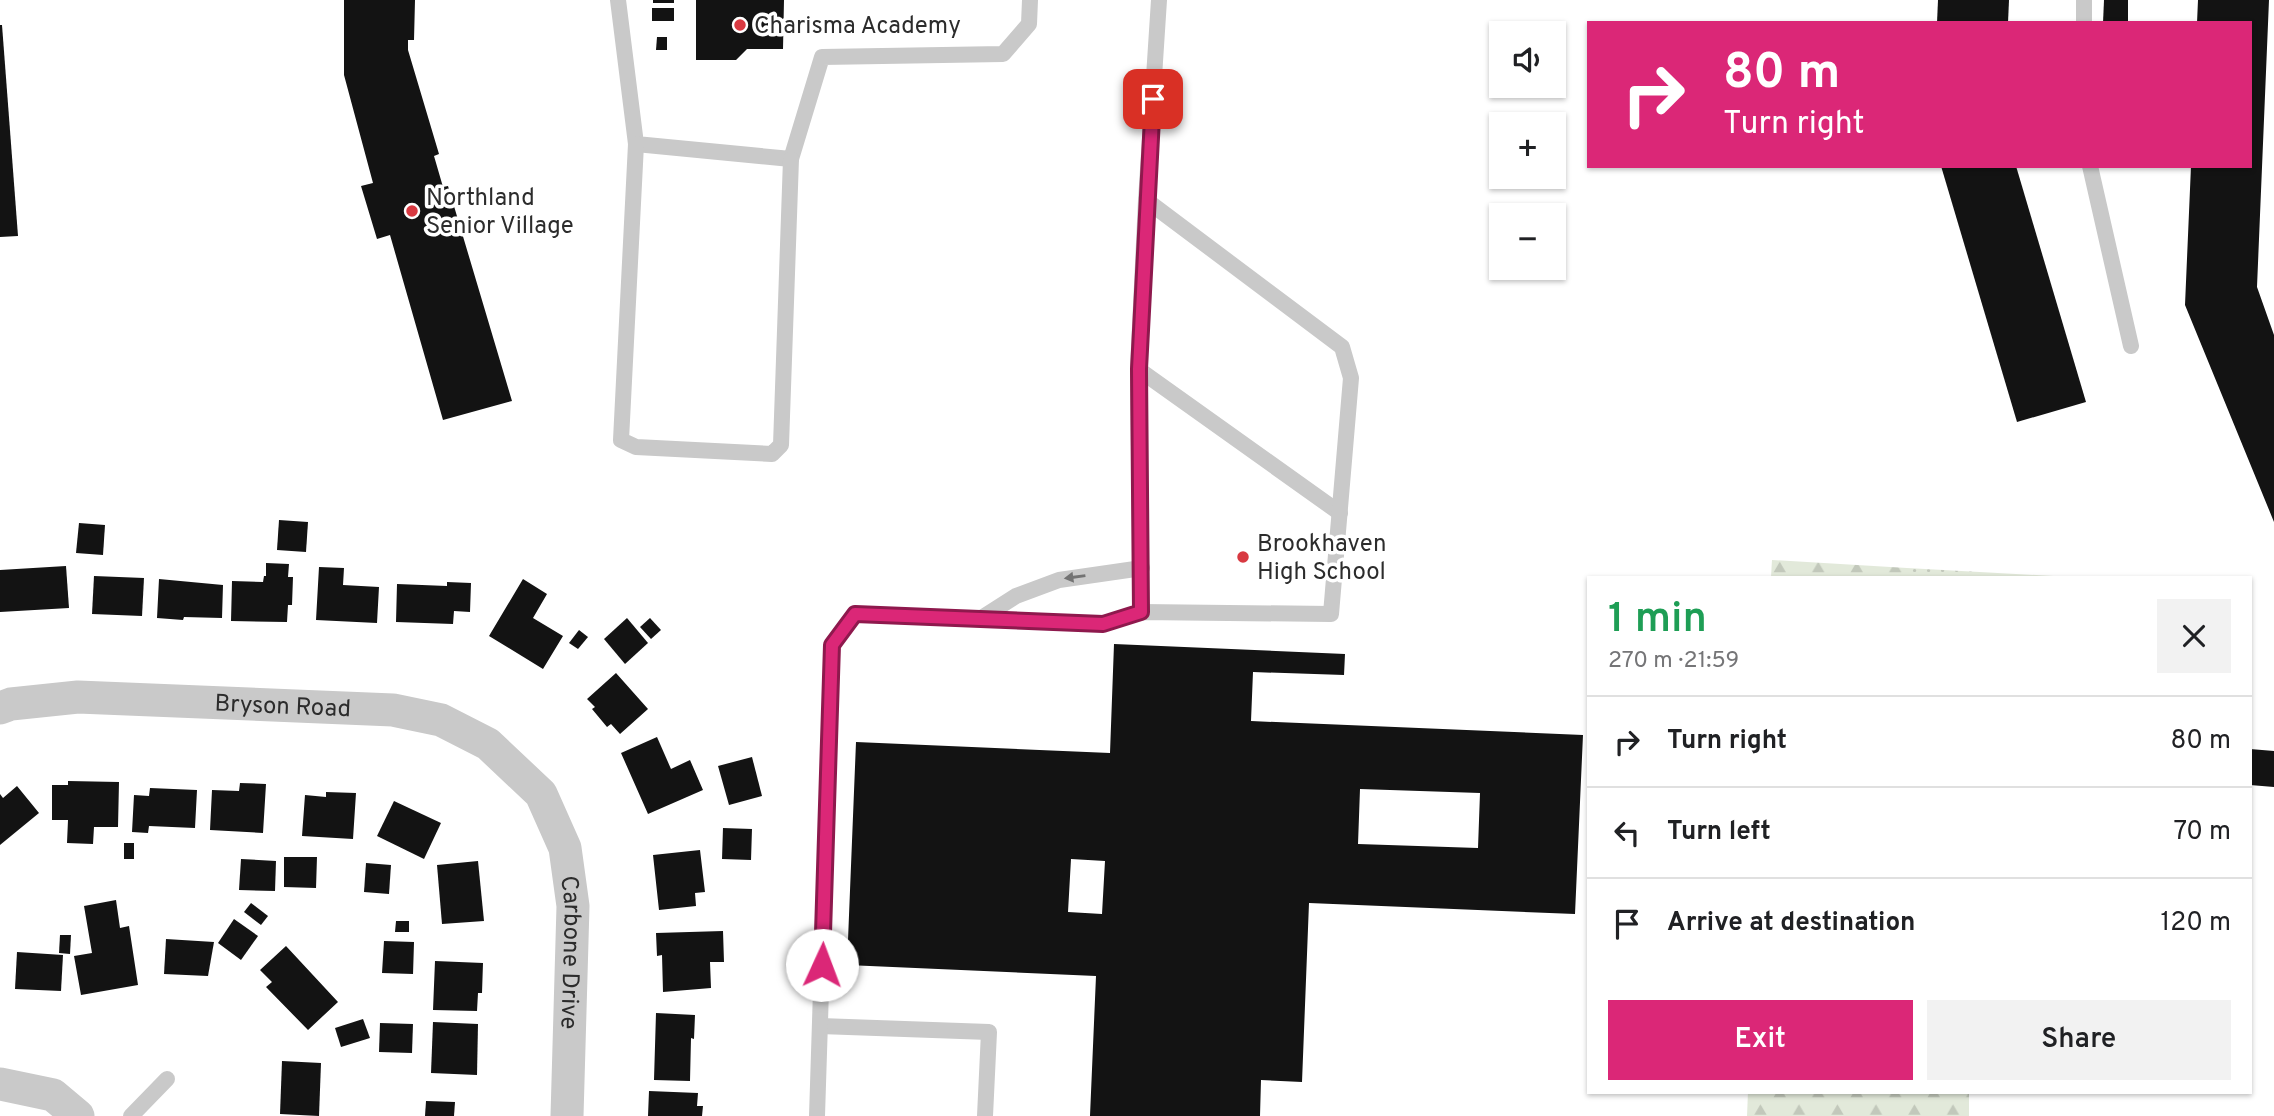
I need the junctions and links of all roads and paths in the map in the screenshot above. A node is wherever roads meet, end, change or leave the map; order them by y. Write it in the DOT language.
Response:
graph roads {
  1 [pos="618,0"];
  2 [pos="1030,0"];
  3 [pos="1159,0"];
  4 [pos="2084,0"];
  5 [pos="2084,21"];
  6 [pos="636,144"];
  7 [pos="791,159"];
  8 [pos="2090,168"];
  9 [pos="1146,200"];
  10 [pos="2131,346"];
  11 [pos="1139,369"];
  12 [pos="1339,513"];
  13 [pos="1142,568"];
  14 [pos="1141,612"];
  15 [pos="980,619"];
  16 [pos="0,708"];
  17 [pos="541,794"];
  18 [pos="820,1026"];
  19 [pos="167,1079"];
  20 [pos="0,1084"];
  21 [pos="78,1116"];
  22 [pos="131,1116"];
  23 [pos="567,1116"];
  24 [pos="817,1116"];
  25 [pos="985,1116"];
  1 -- 6 [label="lane"];
  2 -- 7 [label="lane"];
  3 -- 9 [label="lane"];
  4 -- 5 [label="lane"];
  6 -- 7 [label="lane"];
  6 -- 7 [label="lane"];
  8 -- 10 [label="lane"];
  9 -- 11 [label="lane"];
  9 -- 12 [label="lane"];
  11 -- 12 [label="lane"];
  11 -- 13 [label="lane"];
  12 -- 14 [label="lane"];
  13 -- 14 [label="lane"];
  13 -- 15 [label="lane, one-way"];
  14 -- 15 [label="lane"];
  15 -- 18 [label="lane"];
  16 -- 17 [label="street, Bryson Road"];
  17 -- 23 [label="street, Carbone Drive"];
  18 -- 24 [label="lane"];
  18 -- 25 [label="lane"];
  19 -- 22 [label="lane"];
  20 -- 21 [label="street"];
}
